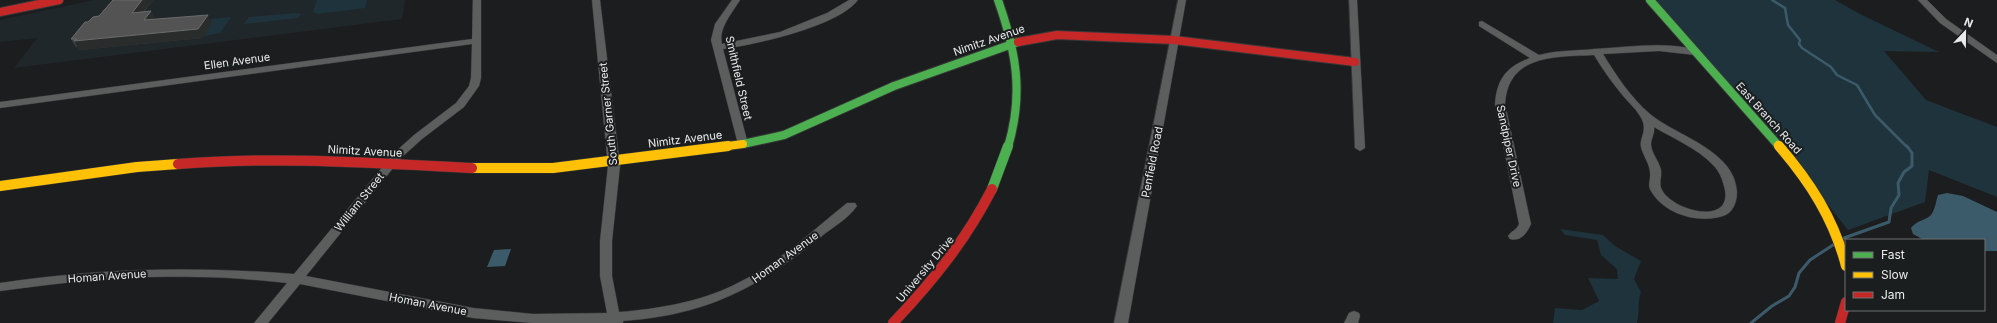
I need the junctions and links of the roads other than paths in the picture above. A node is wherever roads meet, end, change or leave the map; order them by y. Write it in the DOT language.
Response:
graph roads {
  1 [pos="59,0"];
  2 [pos="477,0"];
  3 [pos="596,0"];
  4 [pos="736,0"];
  5 [pos="854,0"];
  6 [pos="998,0"];
  7 [pos="1182,0"];
  8 [pos="1353,0"];
  9 [pos="1650,0"];
  10 [pos="1922,0"];
  11 [pos="0,12"];
  12 [pos="1482,24"];
  13 [pos="476,40"];
  14 [pos="1174,40"];
  15 [pos="1012,44"];
  16 [pos="718,48"];
  17 [pos="1597,52"];
  18 [pos="1696,52"];
  19 [pos="1537,58"];
  20 [pos="1997,60"];
  21 [pos="1355,62"];
  22 [pos="0,105"];
  23 [pos="1645,115"];
  24 [pos="1666,129"];
  25 [pos="1648,137"];
  26 [pos="743,144"];
  27 [pos="1360,148"];
  28 [pos="613,160"];
  29 [pos="390,165"];
  30 [pos="0,186"];
  31 [pos="851,206"];
  32 [pos="1514,236"];
  33 [pos="1845,260"];
  34 [pos="296,279"];
  35 [pos="0,287"];
  36 [pos="1845,306"];
  37 [pos="616,320"];
  38 [pos="261,323"];
  39 [pos="893,323"];
  40 [pos="1121,323"];
  41 [pos="1840,323"];
  1 -- 11 [label="street"];
  2 -- 13 [label="street, William Street"];
  3 -- 28 [label="street, South Garner Street"];
  4 -- 16 [label="street, Smithfield Street"];
  5 -- 16 [label="street"];
  6 -- 15 [label="street, University Drive"];
  7 -- 14 [label="street, Penfield Road"];
  8 -- 21 [label="street"];
  9 -- 18 [label="street, East Branch Road"];
  10 -- 20 [label="street"];
  12 -- 19 [label="street"];
  13 -- 22 [label="street, Ellen Avenue"];
  13 -- 29 [label="street, William Street"];
  14 -- 15 [label="street, Nimitz Avenue"];
  14 -- 21 [label="street, Nimitz Avenue"];
  14 -- 40 [label="street, Penfield Road"];
  15 -- 26 [label="street, Nimitz Avenue"];
  15 -- 39 [label="street, University Drive"];
  16 -- 26 [label="street, Smithfield Street"];
  17 -- 18 [label="street, Sandpiper Drive"];
  17 -- 19 [label="street, Sandpiper Drive"];
  17 -- 23 [label="street"];
  18 -- 33 [label="street, East Branch Road"];
  19 -- 32 [label="street, Sandpiper Drive"];
  21 -- 27 [label="street"];
  23 -- 24 [label="street"];
  23 -- 25 [label="street"];
  24 -- 25 [label="street"];
  24 -- 25 [label="street"];
  26 -- 28 [label="street, Nimitz Avenue"];
  28 -- 29 [label="street, Nimitz Avenue"];
  28 -- 37 [label="street, South Garner Street"];
  29 -- 30 [label="street, Nimitz Avenue"];
  29 -- 34 [label="street, William Street"];
  31 -- 37 [label="street, Homan Avenue"];
  34 -- 35 [label="street, Homan Avenue"];
  34 -- 37 [label="street, Homan Avenue"];
  34 -- 38 [label="street, William Street"];
  36 -- 41 [label="street"];
}
